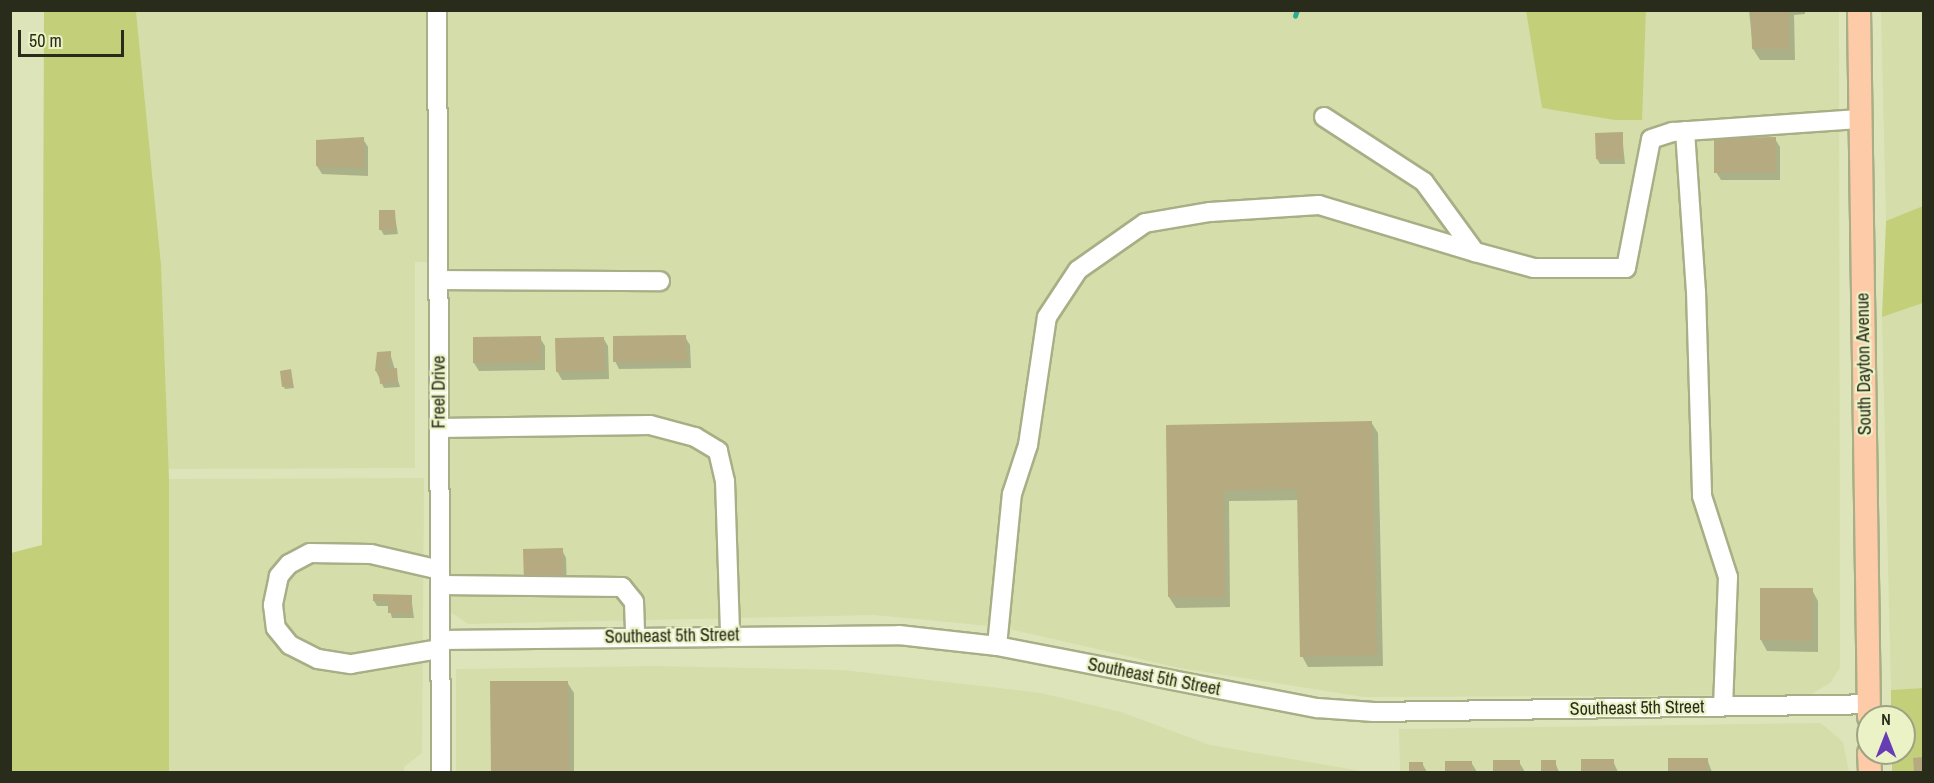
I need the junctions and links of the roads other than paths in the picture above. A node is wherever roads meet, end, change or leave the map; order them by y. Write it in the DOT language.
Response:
graph roads {
  1 [pos="437,10"];
  2 [pos="1859,10"];
  3 [pos="1324,117"];
  4 [pos="1861,119"];
  5 [pos="1685,131"];
  6 [pos="1475,252"];
  7 [pos="439,280"];
  8 [pos="660,281"];
  9 [pos="439,428"];
  10 [pos="440,578"];
  11 [pos="730,635"];
  12 [pos="635,637"];
  13 [pos="440,645"];
  14 [pos="997,646"];
  15 [pos="1869,705"];
  16 [pos="1723,706"];
  17 [pos="1856,710"];
  18 [pos="441,772"];
  1 -- 7 [label="street, Freel Drive"];
  2 -- 4 [label="main road, South Dayton Avenue"];
  3 -- 6 [label="street"];
  4 -- 5 [label="street"];
  4 -- 15 [label="main road, South Dayton Avenue"];
  5 -- 6 [label="street"];
  5 -- 16 [label="street"];
  6 -- 14 [label="street"];
  7 -- 8 [label="street"];
  7 -- 9 [label="street, Freel Drive"];
  9 -- 10 [label="street, Freel Drive"];
  9 -- 11 [label="street"];
  10 -- 12 [label="street"];
  10 -- 13 [label="street, Freel Drive"];
  10 -- 13 [label="street"];
  11 -- 12 [label="street, Southeast 5th Street"];
  11 -- 14 [label="street, Southeast 5th Street"];
  12 -- 13 [label="street, Southeast 5th Street"];
  13 -- 18 [label="street, Freel Drive"];
  14 -- 16 [label="street, Southeast 5th Street"];
  16 -- 17 [label="street, Southeast 5th Street"];
}
